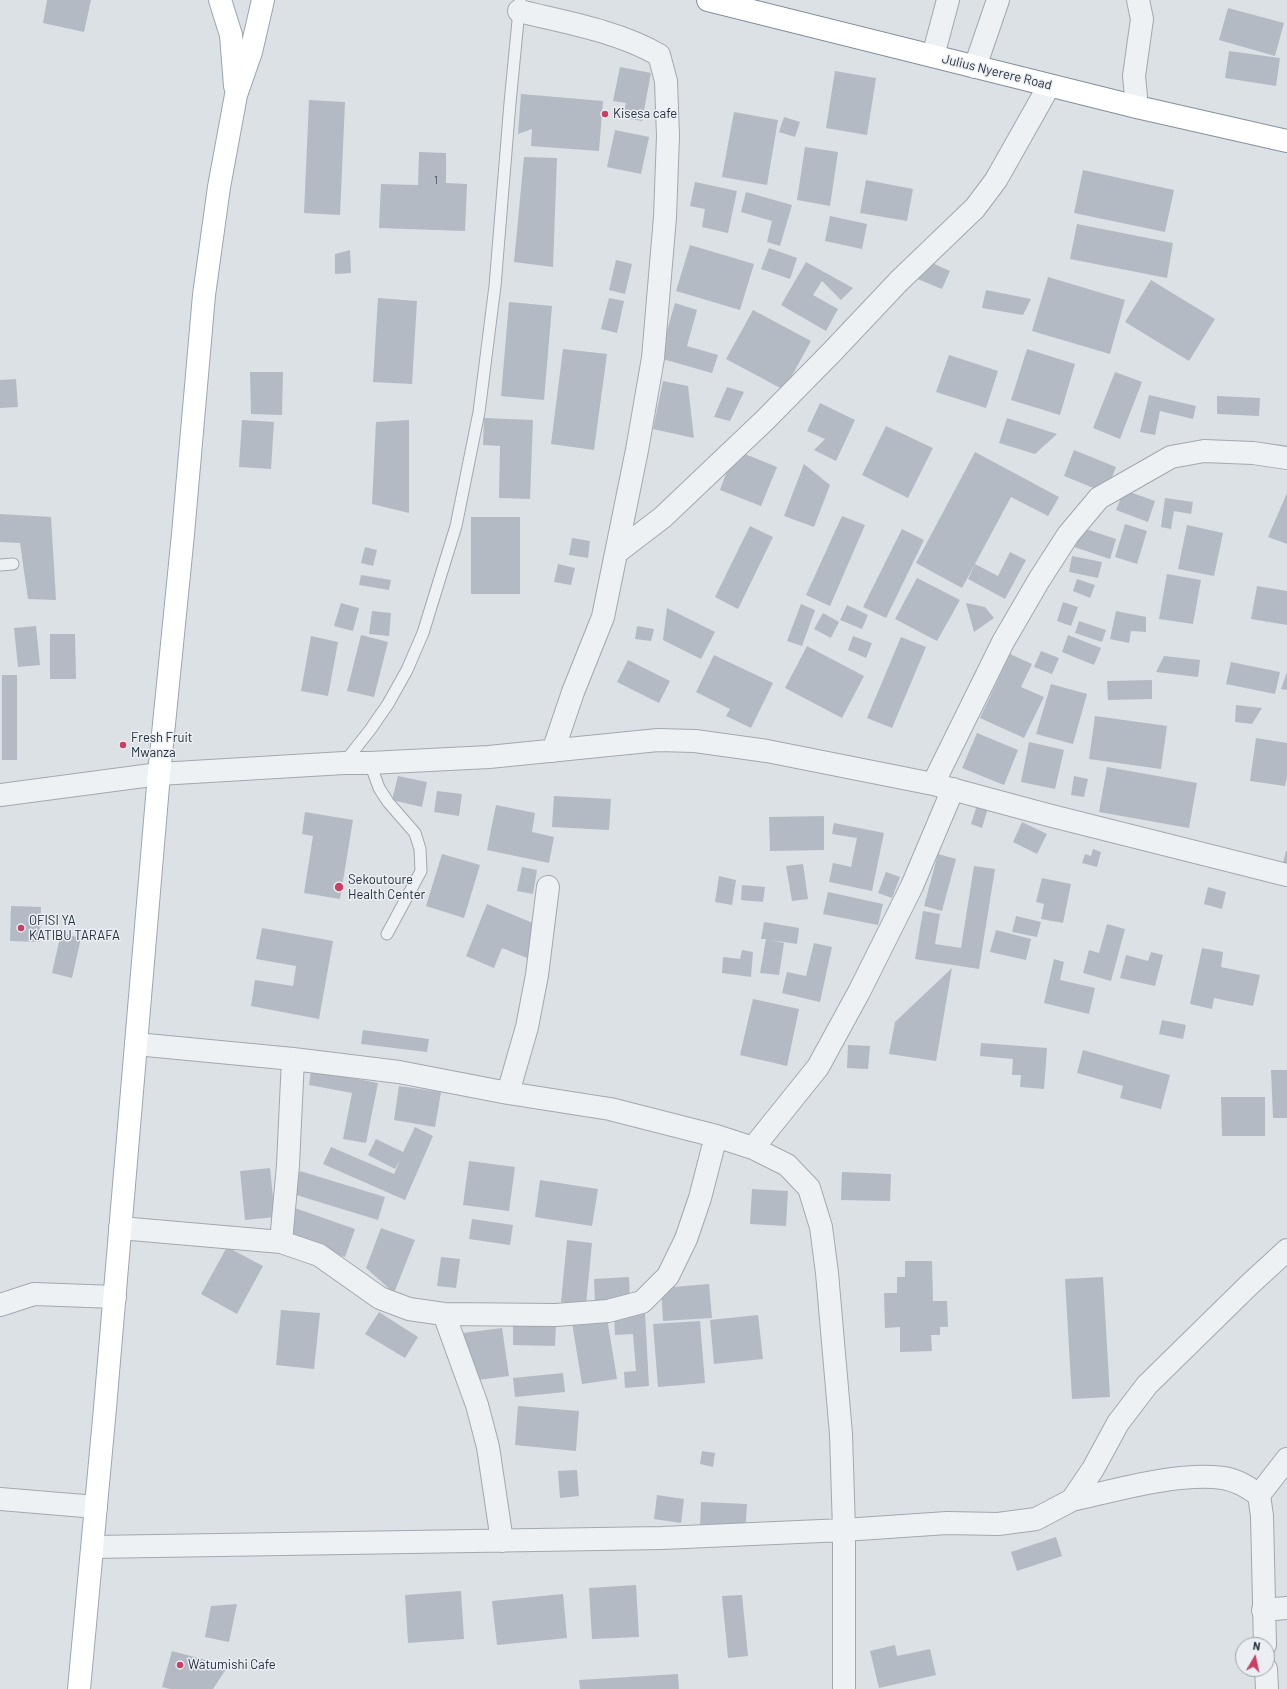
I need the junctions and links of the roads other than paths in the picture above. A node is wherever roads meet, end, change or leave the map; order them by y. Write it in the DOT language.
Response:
graph roads {
  1 [pos="220,0"];
  2 [pos="263,0"];
  3 [pos="708,0"];
  4 [pos="948,0"];
  5 [pos="998,0"];
  6 [pos="1138,0"];
  7 [pos="519,5"];
  8 [pos="933,56"];
  9 [pos="974,67"];
  10 [pos="1049,86"];
  11 [pos="236,95"];
  12 [pos="1137,107"];
  13 [pos="1287,141"];
  14 [pos="1287,458"];
  15 [pos="616,553"];
  16 [pos="13,564"];
  17 [pos="0,565"];
  18 [pos="553,751"];
  19 [pos="344,763"];
  20 [pos="370,764"];
  21 [pos="159,774"];
  22 [pos="943,787"];
  23 [pos="0,795"];
  24 [pos="1287,875"];
  25 [pos="548,888"];
  26 [pos="387,934"];
  27 [pos="136,1044"];
  28 [pos="293,1059"];
  29 [pos="508,1093"];
  30 [pos="716,1136"];
  31 [pos="753,1148"];
  32 [pos="120,1228"];
  33 [pos="281,1242"];
  34 [pos="1287,1250"];
  35 [pos="114,1297"];
  36 [pos="4,1298"];
  37 [pos="444,1314"];
  38 [pos="1287,1459"];
  39 [pos="1259,1495"];
  40 [pos="0,1499"];
  41 [pos="1072,1500"];
  42 [pos="96,1507"];
  43 [pos="844,1530"];
  44 [pos="502,1541"];
  45 [pos="93,1547"];
  46 [pos="1287,1608"];
  47 [pos="1263,1610"];
  48 [pos="1265,1637"];
  49 [pos="1266,1677"];
  50 [pos="80,1689"];
  51 [pos="844,1689"];
  52 [pos="1267,1689"];
  1 -- 11 [label="main road"];
  2 -- 11 [label="main road"];
  3 -- 8 [label="main road, Julius Nyerere Road"];
  4 -- 8 [label="street"];
  5 -- 9 [label="street"];
  6 -- 12 [label="street"];
  7 -- 15 [label="street"];
  7 -- 19 [label="lane"];
  8 -- 9 [label="main road, Julius Nyerere Road"];
  9 -- 10 [label="main road, Julius Nyerere Road"];
  10 -- 12 [label="main road, Julius Nyerere Road"];
  10 -- 15 [label="street"];
  11 -- 21 [label="main road"];
  12 -- 13 [label="main road, Julius Nyerere Road"];
  14 -- 22 [label="street"];
  15 -- 18 [label="street"];
  16 -- 17 [label="lane"];
  18 -- 20 [label="street"];
  18 -- 22 [label="street"];
  19 -- 20 [label="street"];
  19 -- 21 [label="street"];
  20 -- 26 [label="lane"];
  21 -- 23 [label="street"];
  21 -- 27 [label="main road"];
  22 -- 24 [label="street"];
  22 -- 31 [label="street"];
  25 -- 29 [label="street"];
  27 -- 28 [label="street"];
  27 -- 32 [label="main road"];
  28 -- 29 [label="street"];
  28 -- 33 [label="street"];
  29 -- 30 [label="street"];
  30 -- 31 [label="street"];
  30 -- 37 [label="street"];
  31 -- 43 [label="street"];
  32 -- 33 [label="street"];
  32 -- 35 [label="main road"];
  33 -- 37 [label="street"];
  34 -- 41 [label="street"];
  35 -- 36 [label="street"];
  35 -- 42 [label="main road"];
  37 -- 44 [label="street"];
  38 -- 39 [label="street"];
  39 -- 41 [label="street"];
  39 -- 47 [label="street"];
  40 -- 42 [label="street"];
  41 -- 43 [label="street"];
  42 -- 45 [label="main road"];
  43 -- 44 [label="street"];
  43 -- 51 [label="street"];
  44 -- 45 [label="street"];
  45 -- 50 [label="main road"];
  46 -- 47 [label="street"];
  47 -- 48 [label="street"];
  49 -- 52 [label="street"];
}
